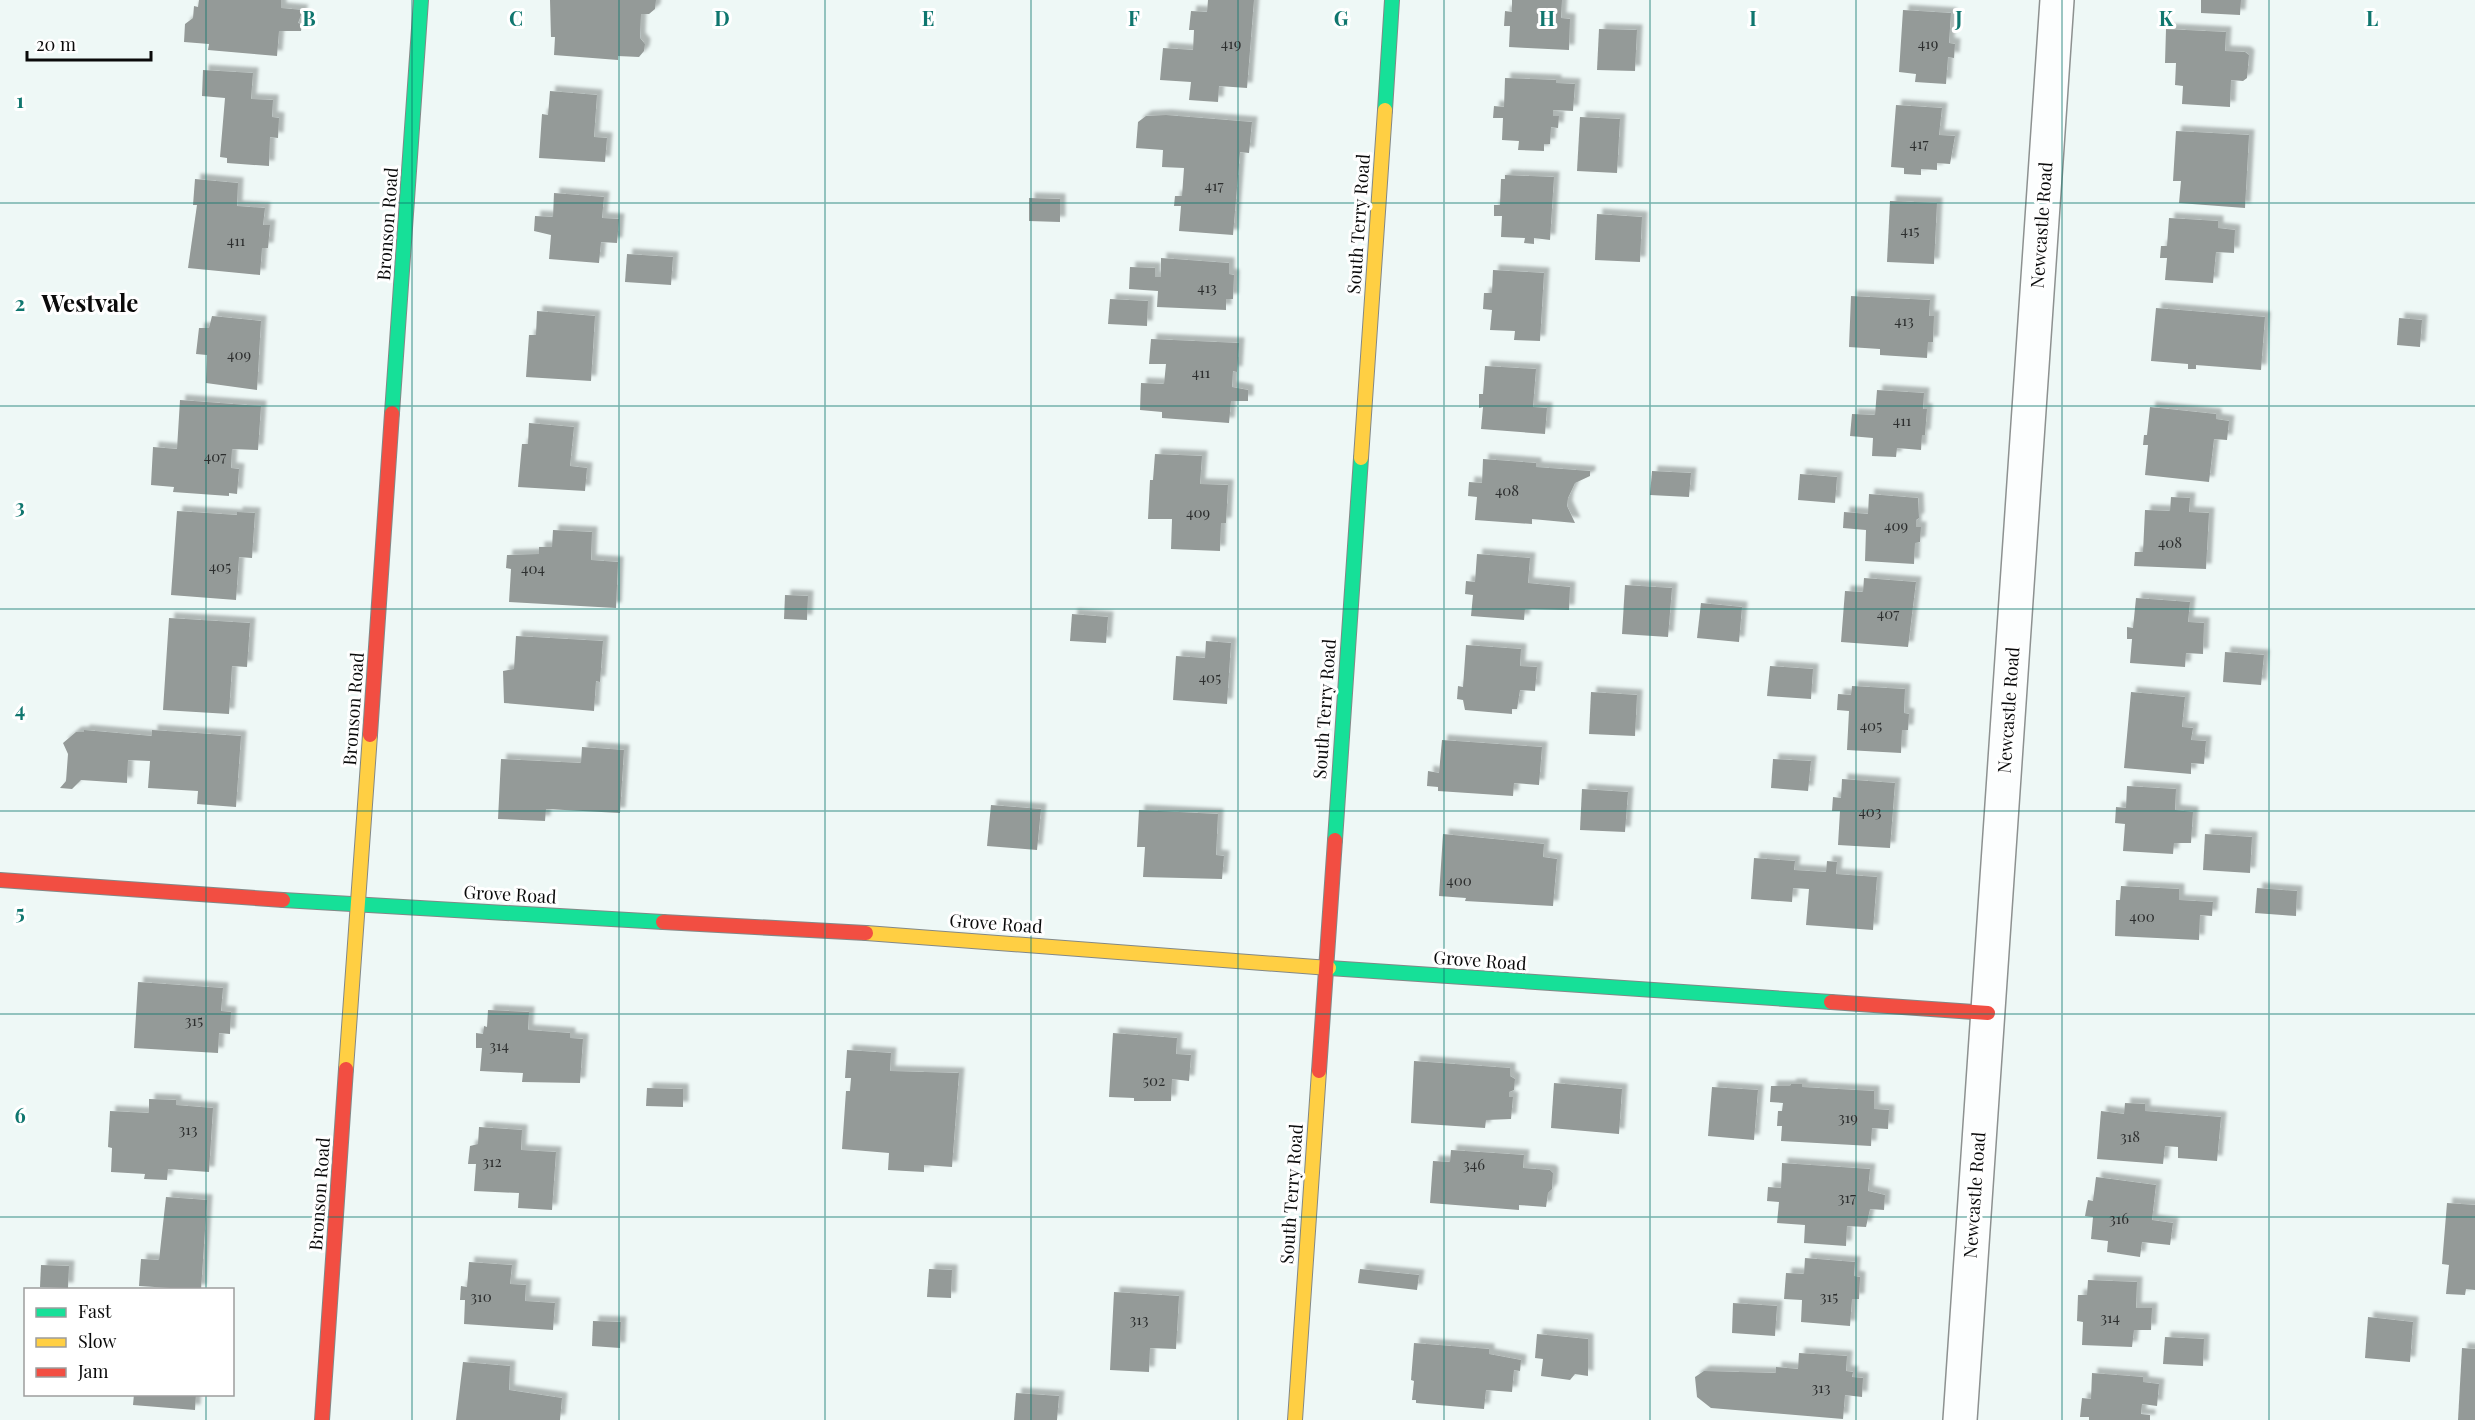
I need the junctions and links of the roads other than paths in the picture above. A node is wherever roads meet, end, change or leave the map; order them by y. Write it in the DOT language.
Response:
graph roads {
  1 [pos="421,0"];
  2 [pos="1392,0"];
  3 [pos="2057,0"];
  4 [pos="0,880"];
  5 [pos="358,905"];
  6 [pos="1326,968"];
  7 [pos="1988,1013"];
  8 [pos="322,1420"];
  9 [pos="1295,1420"];
  10 [pos="1960,1420"];
  1 -- 5 [label="street, Bronson Road"];
  2 -- 6 [label="street, South Terry Road"];
  3 -- 7 [label="street, Newcastle Road"];
  4 -- 5 [label="street, Grove Road"];
  5 -- 6 [label="street, Grove Road"];
  5 -- 8 [label="street, Bronson Road"];
  6 -- 7 [label="street, Grove Road"];
  6 -- 9 [label="street, South Terry Road"];
  7 -- 10 [label="street, Newcastle Road"];
}
